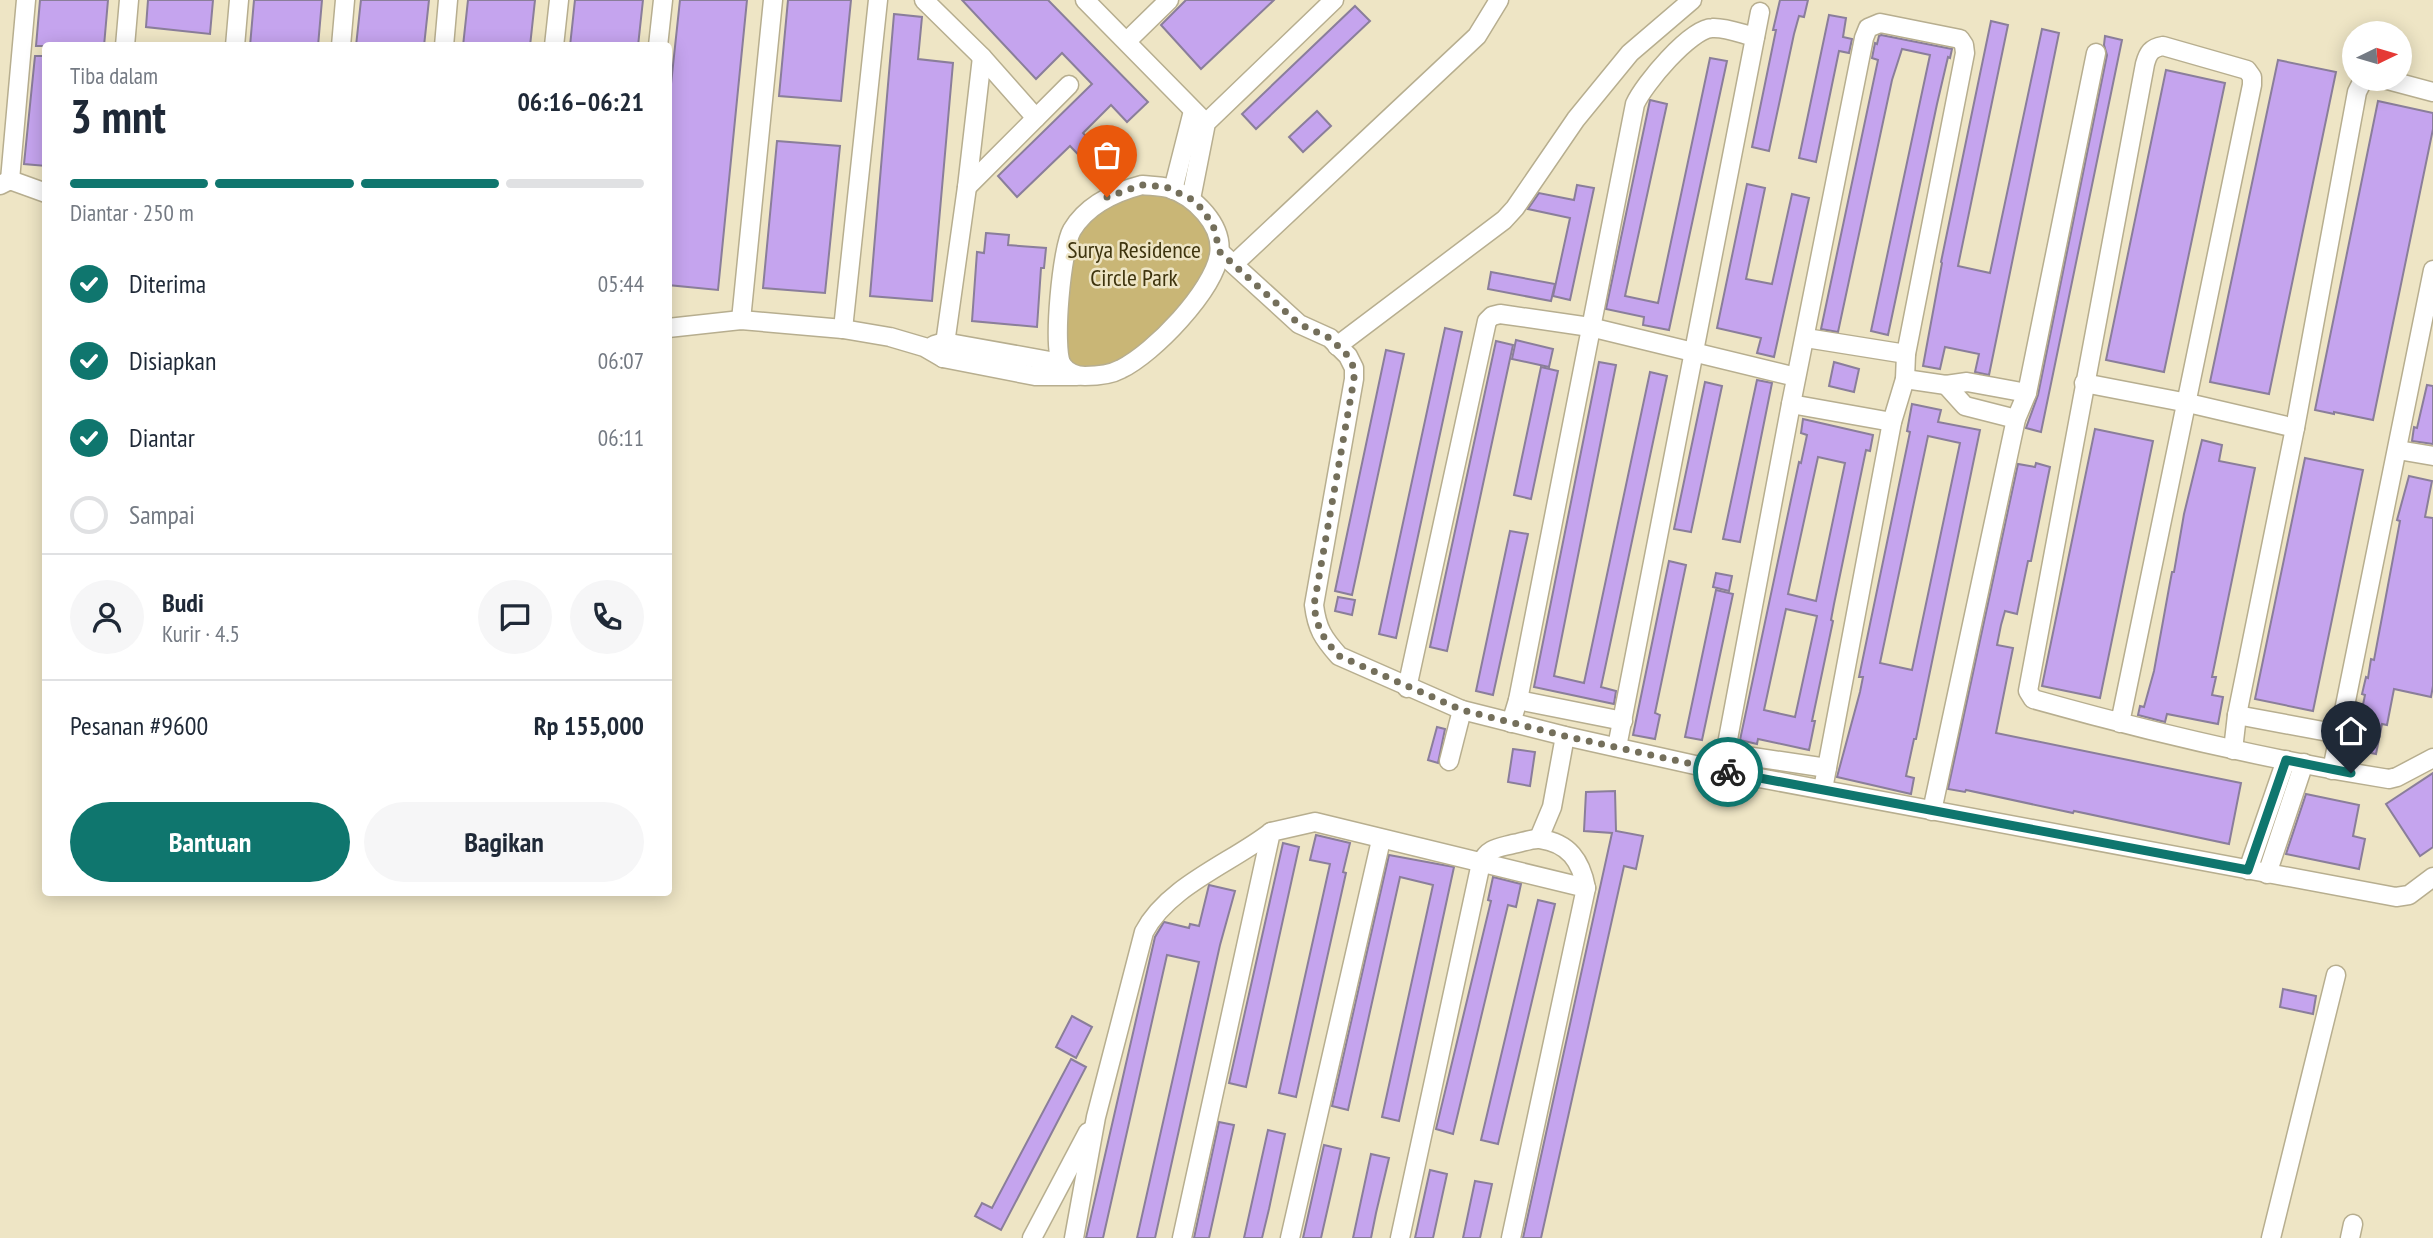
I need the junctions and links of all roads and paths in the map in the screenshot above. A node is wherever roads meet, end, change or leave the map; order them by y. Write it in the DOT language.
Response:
graph roads {
  1 [pos="26,0"];
  2 [pos="129,0"];
  3 [pos="239,0"];
  4 [pos="345,0"];
  5 [pos="448,0"];
  6 [pos="559,0"];
  7 [pos="663,0"];
  8 [pos="773,0"];
  9 [pos="877,0"];
  10 [pos="924,0"];
  11 [pos="1085,0"];
  12 [pos="1169,0"];
  13 [pos="1334,0"];
  14 [pos="1499,0"];
  15 [pos="1692,0"];
  16 [pos="1760,12"];
  17 [pos="1755,37"];
  18 [pos="1127,41"];
  19 [pos="125,42"];
  20 [pos="235,42"];
  21 [pos="341,42"];
  22 [pos="444,42"];
  23 [pos="554,42"];
  24 [pos="658,42"];
  25 [pos="2096,54"];
  26 [pos="982,57"];
  27 [pos="1069,85"];
  28 [pos="2412,86"];
  29 [pos="2358,91"];
  30 [pos="2433,92"];
  31 [pos="1199,117"];
  32 [pos="1036,118"];
  33 [pos="5,182"];
  34 [pos="967,187"];
  35 [pos="1173,190"];
  36 [pos="42,192"];
  37 [pos="1191,199"];
  38 [pos="1220,252"];
  39 [pos="1234,264"];
  40 [pos="2433,270"];
  41 [pos="741,320"];
  42 [pos="1590,327"];
  43 [pos="672,328"];
  44 [pos="843,329"];
  45 [pos="1806,338"];
  46 [pos="1333,342"];
  47 [pos="944,350"];
  48 [pos="1695,354"];
  49 [pos="1906,354"];
  50 [pos="1048,366"];
  51 [pos="1796,377"];
  52 [pos="1905,379"];
  53 [pos="2084,383"];
  54 [pos="1947,384"];
  55 [pos="2027,393"];
  56 [pos="2188,403"];
  57 [pos="1791,404"];
  58 [pos="2015,419"];
  59 [pos="1892,422"];
  60 [pos="2295,428"];
  61 [pos="2398,450"];
  62 [pos="2433,456"];
  63 [pos="1407,688"];
  64 [pos="1518,700"];
  65 [pos="1462,710"];
  66 [pos="2237,715"];
  67 [pos="1623,722"];
  68 [pos="1511,723"];
  69 [pos="2120,723"];
  70 [pos="2339,734"];
  71 [pos="1565,736"];
  72 [pos="1618,747"];
  73 [pos="2233,750"];
  74 [pos="2433,758"];
  75 [pos="1449,761"];
  76 [pos="1724,762"];
  77 [pos="2295,762"];
  78 [pos="1827,768"];
  79 [pos="2332,770"];
  80 [pos="1823,789"];
  81 [pos="1932,811"];
  82 [pos="1271,832"];
  83 [pos="1539,838"];
  84 [pos="1381,839"];
  85 [pos="1480,863"];
  86 [pos="2248,870"];
  87 [pos="2267,874"];
  88 [pos="2433,877"];
  89 [pos="1586,888"];
  90 [pos="2336,975"];
  91 [pos="1096,1117"];
  92 [pos="1032,1238"];
  93 [pos="1074,1238"];
  94 [pos="1182,1238"];
  95 [pos="1290,1238"];
  96 [pos="1400,1238"];
  97 [pos="1511,1238"];
  98 [pos="2270,1238"];
  1 -- 33 [label="street"];
  2 -- 19 [label="street"];
  3 -- 20 [label="street"];
  4 -- 21 [label="street"];
  5 -- 22 [label="street"];
  6 -- 23 [label="street"];
  7 -- 24 [label="street"];
  8 -- 41 [label="street"];
  9 -- 44 [label="street"];
  10 -- 26 [label="street"];
  11 -- 18 [label="street"];
  12 -- 18 [label="street"];
  13 -- 31 [label="street"];
  14 -- 39 [label="street"];
  15 -- 46 [label="street"];
  16 -- 17 [label="street"];
  17 -- 42 [label="street"];
  17 -- 48 [label="street"];
  18 -- 31 [label="street"];
  25 -- 55 [label="street"];
  26 -- 32 [label="street"];
  26 -- 34 [label="street"];
  27 -- 32 [label="street"];
  28 -- 30 [label="street"];
  29 -- 60 [label="street"];
  31 -- 35 [label="street"];
  31 -- 37 [label="street"];
  32 -- 34 [label="street"];
  33 -- 36 [label="street"];
  34 -- 47 [label="street"];
  35 -- 37 [label="street"];
  35 -- 50 [label="street"];
  37 -- 38 [label="street"];
  38 -- 39 [label="street"];
  38 -- 50 [label="street"];
  39 -- 46 [label="street"];
  40 -- 61 [label="street"];
  41 -- 43 [label="street"];
  41 -- 44 [label="street"];
  42 -- 48 [label="street"];
  42 -- 63 [label="street"];
  42 -- 64 [label="street"];
  44 -- 47 [label="street"];
  45 -- 49 [label="street"];
  45 -- 49 [label="street"];
  45 -- 51 [label="street"];
  46 -- 63 [label="street"];
  47 -- 50 [label="street"];
  48 -- 51 [label="street"];
  48 -- 67 [label="street"];
  49 -- 52 [label="street"];
  51 -- 57 [label="street"];
  52 -- 54 [label="street"];
  52 -- 59 [label="street"];
  53 -- 56 [label="street"];
  53 -- 56 [label="street"];
  53 -- 69 [label="street"];
  54 -- 55 [label="street"];
  54 -- 58 [label="street"];
  55 -- 58 [label="street"];
  56 -- 60 [label="street"];
  56 -- 69 [label="street"];
  57 -- 59 [label="street"];
  57 -- 76 [label="street"];
  58 -- 81 [label="street"];
  59 -- 78 [label="street"];
  60 -- 66 [label="street"];
  61 -- 62 [label="street"];
  61 -- 70 [label="street"];
  63 -- 65 [label="street"];
  64 -- 67 [label="street"];
  64 -- 68 [label="street"];
  65 -- 68 [label="street"];
  65 -- 75 [label="street"];
  66 -- 70 [label="street"];
  66 -- 73 [label="street"];
  67 -- 72 [label="street"];
  68 -- 71 [label="street"];
  69 -- 73 [label="street"];
  70 -- 79 [label="street"];
  71 -- 72 [label="street"];
  71 -- 83 [label="street"];
  72 -- 76 [label="street"];
  73 -- 77 [label="street"];
  74 -- 79 [label="street"];
  76 -- 78 [label="street"];
  76 -- 80 [label="street"];
  77 -- 79 [label="street"];
  77 -- 86 [label="street"];
  77 -- 87 [label="street"];
  78 -- 80 [label="street"];
  80 -- 81 [label="street"];
  81 -- 86 [label="street"];
  82 -- 84 [label="street"];
  82 -- 91 [label="street"];
  82 -- 94 [label="street"];
  83 -- 85 [label="street"];
  83 -- 89 [label="street"];
  84 -- 85 [label="street"];
  84 -- 95 [label="street"];
  85 -- 89 [label="street"];
  85 -- 96 [label="street"];
  86 -- 87 [label="street"];
  87 -- 88 [label="street"];
  89 -- 97 [label="street"];
  90 -- 98 [label="street"];
  91 -- 92 [label="street"];
  91 -- 93 [label="street"];
}
